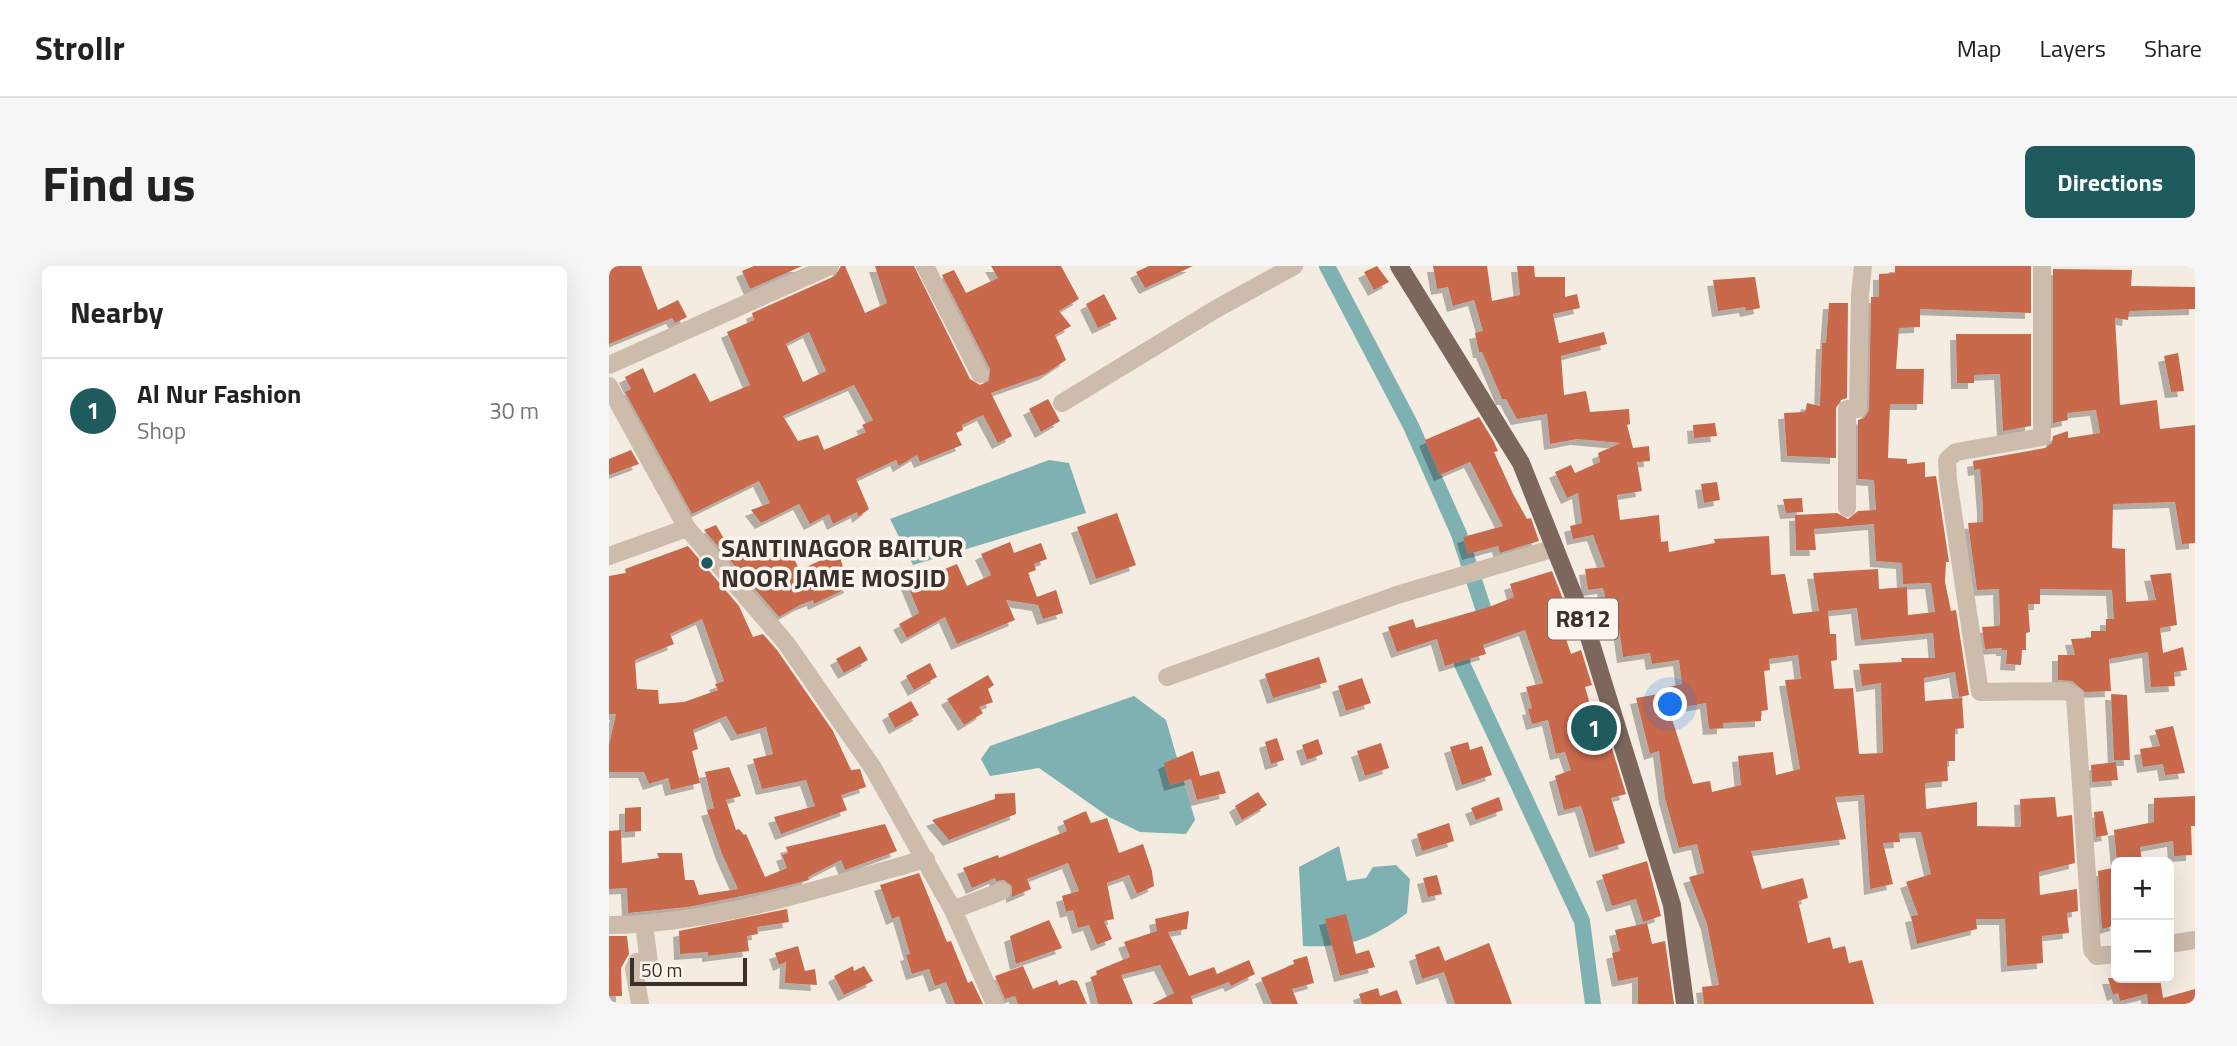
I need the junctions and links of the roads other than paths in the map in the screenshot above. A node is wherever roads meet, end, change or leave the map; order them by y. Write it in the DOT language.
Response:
graph roads {
  1 [pos="830,266"];
  2 [pos="925,266"];
  3 [pos="1399,266"];
  4 [pos="1863,266"];
  5 [pos="2042,266"];
  6 [pos="1290,268"];
  7 [pos="609,365"];
  8 [pos="980,373"];
  9 [pos="609,386"];
  10 [pos="1062,403"];
  11 [pos="1847,508"];
  12 [pos="687,528"];
  13 [pos="1555,548"];
  14 [pos="609,556"];
  15 [pos="1167,677"];
  16 [pos="926,859"];
  17 [pos="1002,891"];
  18 [pos="954,910"];
  19 [pos="609,925"];
  20 [pos="644,925"];
  21 [pos="2195,940"];
  22 [pos="2174,943"];
  23 [pos="2111,955"];
  24 [pos="640,1004"];
  25 [pos="995,1004"];
  26 [pos="1685,1004"];
  1 -- 7 [label="street"];
  2 -- 8 [label="street"];
  3 -- 13 [label="main road, R812"];
  4 -- 11 [label="street"];
  5 -- 23 [label="street"];
  6 -- 10 [label="street"];
  9 -- 12 [label="street"];
  12 -- 14 [label="street"];
  12 -- 16 [label="street"];
  13 -- 15 [label="street"];
  13 -- 26 [label="main road, R812"];
  16 -- 18 [label="street"];
  16 -- 20 [label="street"];
  17 -- 18 [label="street"];
  18 -- 25 [label="street"];
  19 -- 20 [label="street"];
  20 -- 24 [label="street"];
  21 -- 22 [label="street"];
}
